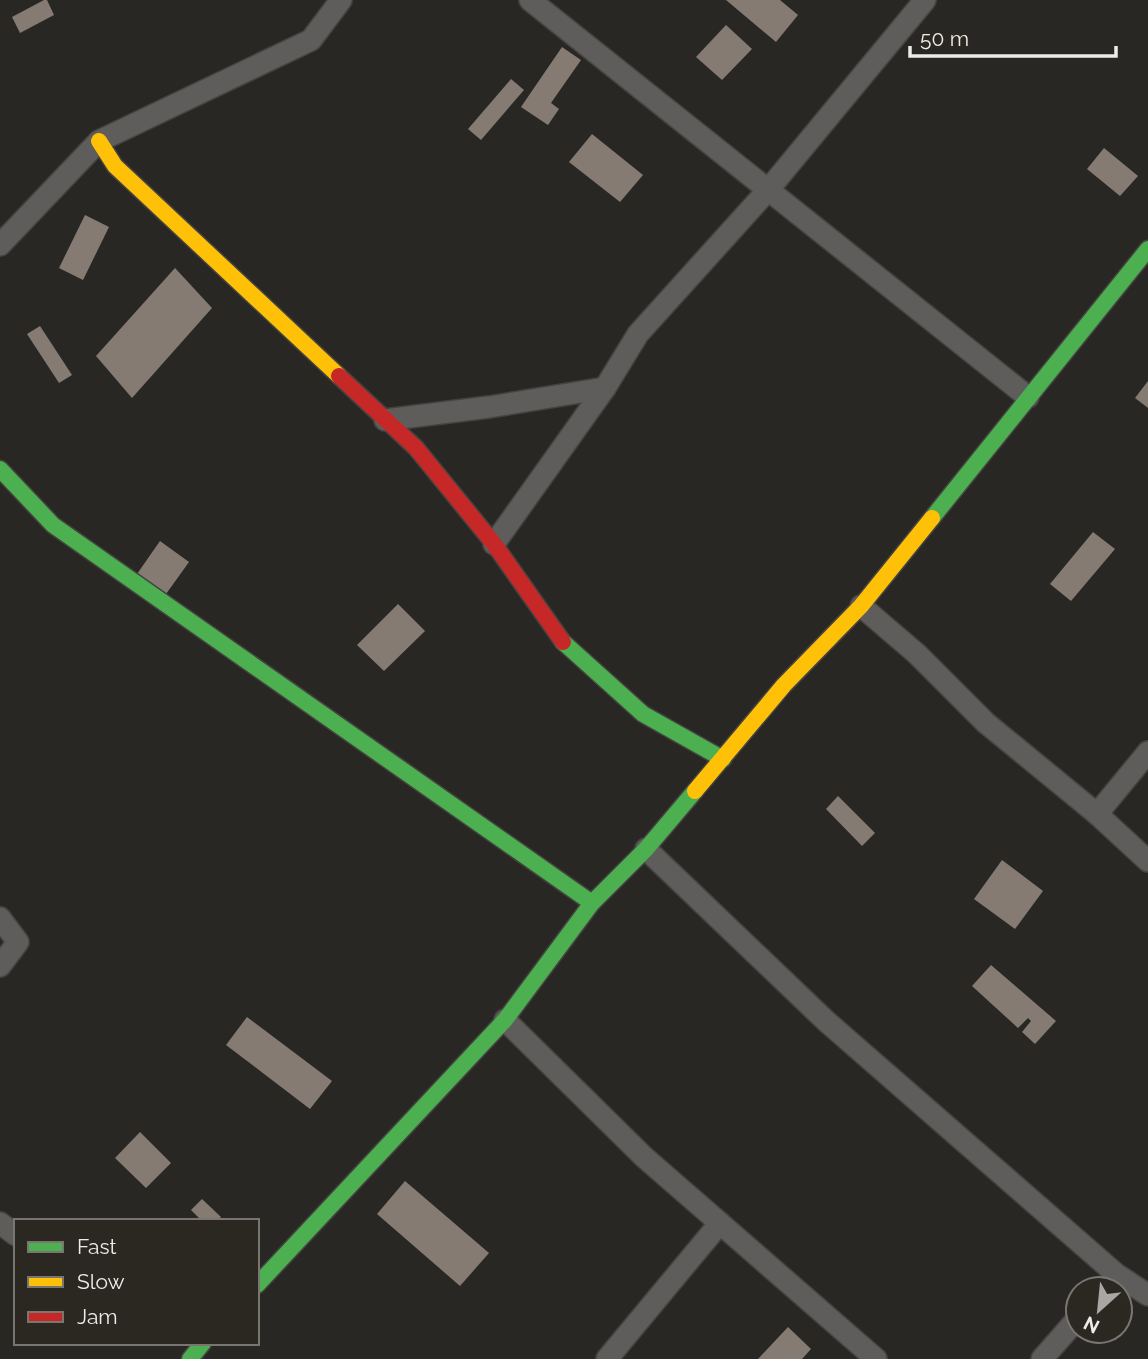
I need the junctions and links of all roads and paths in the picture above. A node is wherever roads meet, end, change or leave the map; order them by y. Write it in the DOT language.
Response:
graph roads {
  1 [pos="341,0"];
  2 [pos="530,0"];
  3 [pos="925,0"];
  4 [pos="99,141"];
  5 [pos="768,190"];
  6 [pos="0,245"];
  7 [pos="1148,249"];
  8 [pos="605,388"];
  9 [pos="1028,397"];
  10 [pos="385,420"];
  11 [pos="0,469"];
  12 [pos="494,544"];
  13 [pos="861,606"];
  14 [pos="1148,752"];
  15 [pos="723,759"];
  16 [pos="1097,814"];
  17 [pos="646,849"];
  18 [pos="1148,861"];
  19 [pos="592,904"];
  20 [pos="0,918"];
  21 [pos="0,966"];
  22 [pos="505,1020"];
  23 [pos="720,1223"];
  24 [pos="1102,1275"];
  25 [pos="259,1284"];
  26 [pos="1064,1334"];
  27 [pos="607,1359"];
  28 [pos="876,1359"];
  29 [pos="1042,1359"];
  1 -- 4 [label="street"];
  2 -- 5 [label="street"];
  3 -- 5 [label="street"];
  4 -- 6 [label="street"];
  4 -- 10 [label="street"];
  5 -- 8 [label="street"];
  5 -- 9 [label="street"];
  7 -- 9 [label="street"];
  8 -- 10 [label="street"];
  8 -- 12 [label="street"];
  9 -- 13 [label="street"];
  10 -- 12 [label="street"];
  11 -- 19 [label="street"];
  12 -- 15 [label="street"];
  13 -- 15 [label="street"];
  13 -- 16 [label="street"];
  14 -- 16 [label="street"];
  15 -- 17 [label="street"];
  16 -- 18 [label="street"];
  17 -- 19 [label="street"];
  17 -- 24 [label="street"];
  19 -- 22 [label="street"];
  20 -- 21 [label="street"];
  22 -- 23 [label="street"];
  22 -- 25 [label="street"];
  23 -- 27 [label="street"];
  23 -- 28 [label="street"];
  26 -- 29 [label="street"];
}
